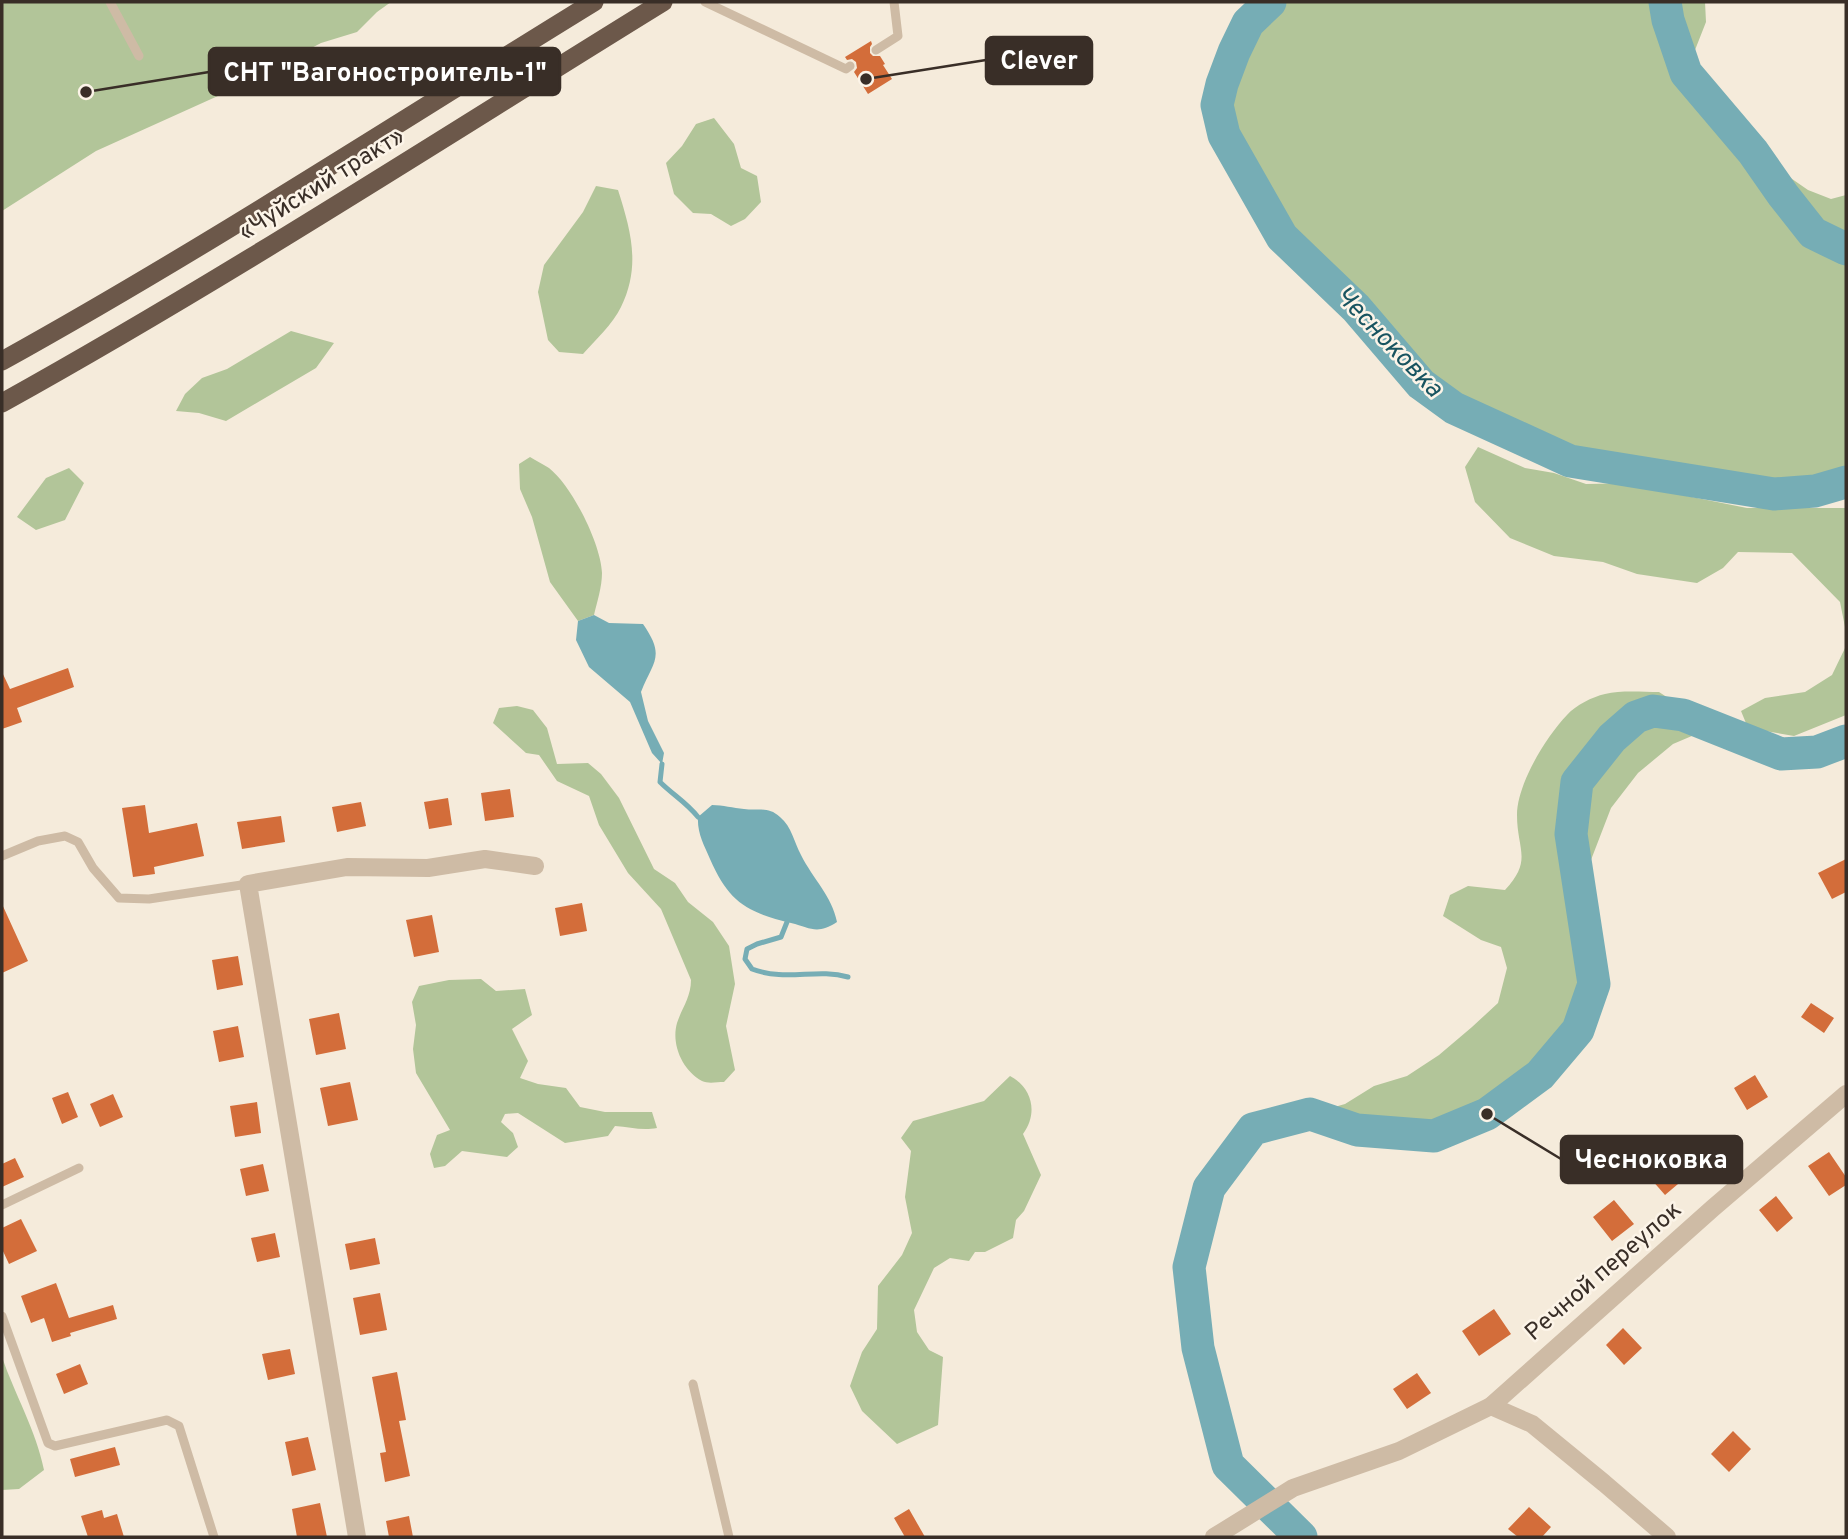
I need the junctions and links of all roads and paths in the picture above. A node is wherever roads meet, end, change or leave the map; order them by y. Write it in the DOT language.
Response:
graph roads {
  1 [pos="110,2"];
  2 [pos="594,2"];
  3 [pos="663,2"];
  4 [pos="705,2"];
  5 [pos="894,2"];
  6 [pos="876,50"];
  7 [pos="139,56"];
  8 [pos="850,66"];
  9 [pos="2,361"];
  10 [pos="2,402"];
  11 [pos="2,856"];
  12 [pos="535,866"];
  13 [pos="248,884"];
  14 [pos="1846,1094"];
  15 [pos="79,1168"];
  16 [pos="2,1205"];
  17 [pos="2,1316"];
  18 [pos="694,1384"];
  19 [pos="1492,1406"];
  20 [pos="214,1537"];
  21 [pos="357,1537"];
  22 [pos="729,1537"];
  23 [pos="1214,1537"];
  24 [pos="1667,1537"];
  1 -- 7 [label="lane"];
  2 -- 9 [label="highway, «Чуйский тракт»"];
  3 -- 10 [label="highway, «Чуйский тракт»"];
  4 -- 8 [label="lane"];
  5 -- 6 [label="lane"];
  11 -- 13 [label="lane"];
  12 -- 13 [label="street"];
  13 -- 21 [label="street"];
  14 -- 19 [label="street, Речной переулок"];
  15 -- 16 [label="lane"];
  17 -- 20 [label="lane"];
  18 -- 22 [label="lane"];
  19 -- 23 [label="street, Речной переулок"];
  19 -- 24 [label="street"];
}
